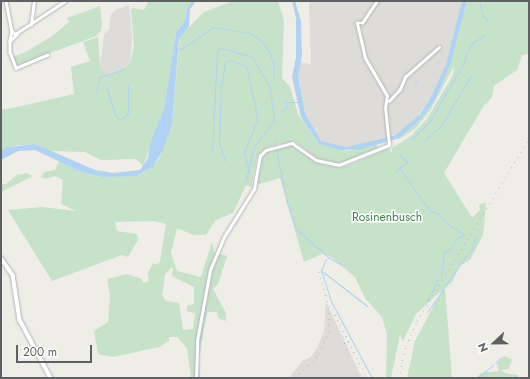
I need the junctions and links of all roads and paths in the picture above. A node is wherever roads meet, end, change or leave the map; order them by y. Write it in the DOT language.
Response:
graph roads {
  1 [pos="6,1"];
  2 [pos="34,1"];
  3 [pos="65,1"];
  4 [pos="378,1"];
  5 [pos="31,25"];
  6 [pos="12,31"];
  7 [pos="18,34"];
  8 [pos="10,40"];
  9 [pos="439,47"];
  10 [pos="48,55"];
  11 [pos="388,101"];
  12 [pos="1,258"];
  13 [pos="51,378"];
  14 [pos="196,378"];
  1 -- 6 [label="street"];
  2 -- 5 [label="street"];
  3 -- 5 [label="street"];
  4 -- 11 [label="street"];
  5 -- 7 [label="street"];
  6 -- 7 [label="street"];
  6 -- 8 [label="street"];
  7 -- 8 [label="street"];
  8 -- 10 [label="street"];
  9 -- 11 [label="street"];
  11 -- 14 [label="street"];
  12 -- 13 [label="main road"];
}
